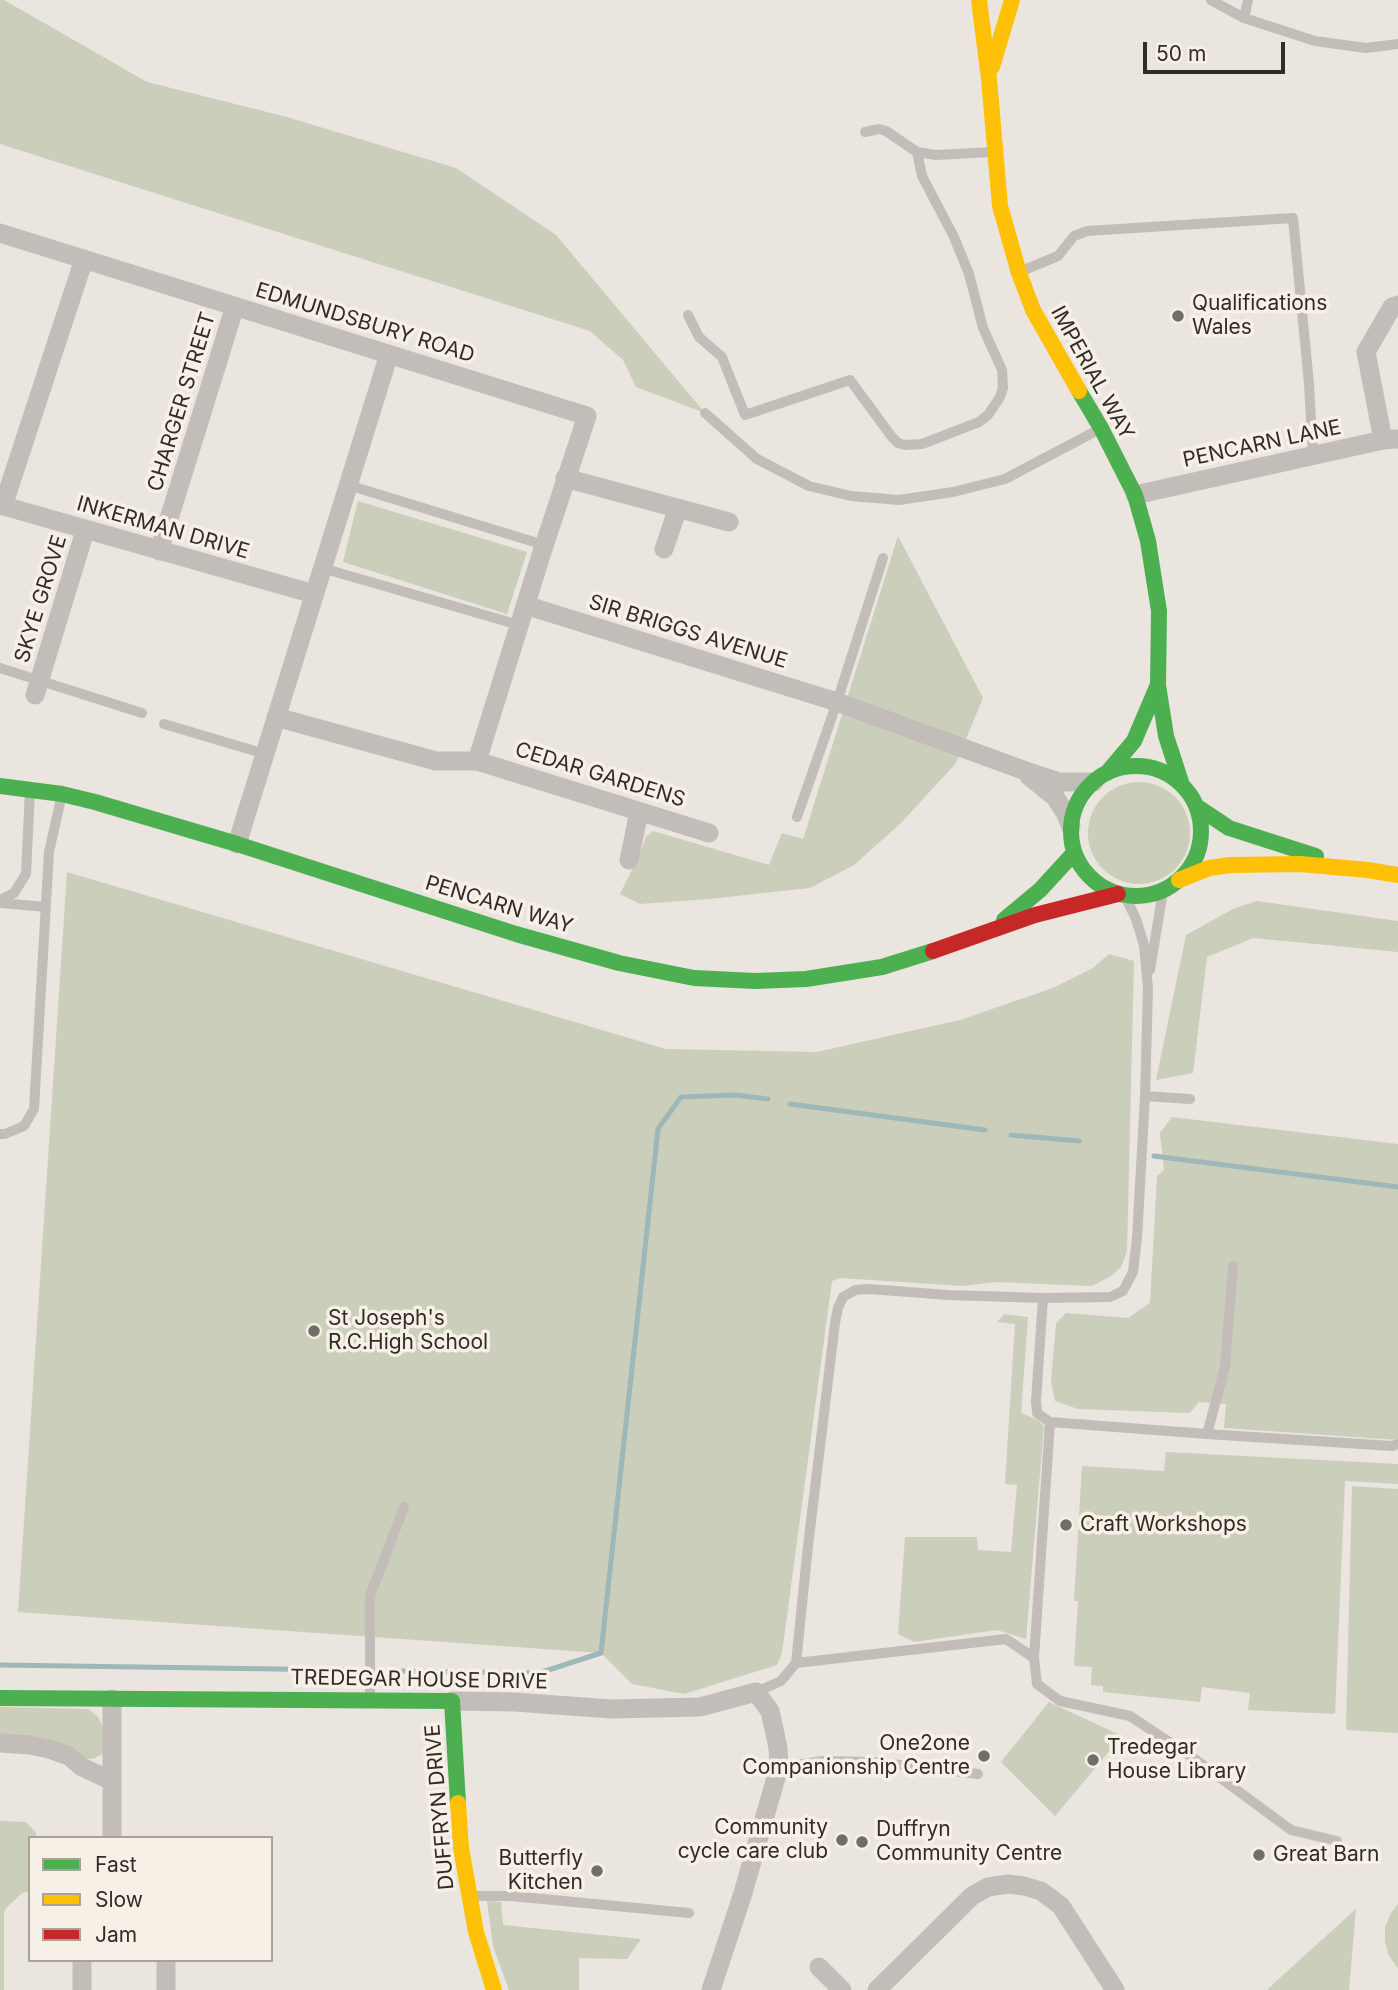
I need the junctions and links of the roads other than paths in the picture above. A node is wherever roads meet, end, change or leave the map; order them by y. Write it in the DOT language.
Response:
graph roads {
  1 [pos="979,0"];
  2 [pos="1012,0"];
  3 [pos="1211,0"];
  4 [pos="1248,0"];
  5 [pos="1244,18"];
  6 [pos="1398,44"];
  7 [pos="989,79"];
  8 [pos="865,132"];
  9 [pos="917,152"];
  10 [pos="993,152"];
  11 [pos="0,233"];
  12 [pos="85,259"];
  13 [pos="1019,273"];
  14 [pos="1398,305"];
  15 [pos="235,306"];
  16 [pos="688,314"];
  17 [pos="389,354"];
  18 [pos="705,413"];
  19 [pos="1101,428"];
  20 [pos="1391,439"];
  21 [pos="1314,456"];
  22 [pos="565,478"];
  23 [pos="348,485"];
  24 [pos="1135,495"];
  25 [pos="1,506"];
  26 [pos="678,508"];
  27 [pos="729,522"];
  28 [pos="85,531"];
  29 [pos="544,545"];
  30 [pos="664,549"];
  31 [pos="159,551"];
  32 [pos="883,558"];
  33 [pos="322,568"];
  34 [pos="314,594"];
  35 [pos="525,605"];
  36 [pos="519,625"];
  37 [pos="0,668"];
  38 [pos="1158,685"];
  39 [pos="38,687"];
  40 [pos="837,702"];
  41 [pos="142,713"];
  42 [pos="276,717"];
  43 [pos="164,724"];
  44 [pos="265,754"];
  45 [pos="477,761"];
  46 [pos="1023,770"];
  47 [pos="1101,777"];
  48 [pos="1181,785"];
  49 [pos="0,786"];
  50 [pos="30,789"];
  51 [pos="62,794"];
  52 [pos="1196,806"];
  53 [pos="639,812"];
  54 [pos="797,817"];
  55 [pos="1071,827"];
  56 [pos="709,833"];
  57 [pos="237,844"];
  58 [pos="1074,853"];
  59 [pos="629,860"];
  60 [pos="1368,870"];
  61 [pos="1398,875"];
  62 [pos="1179,880"];
  63 [pos="1163,891"];
  64 [pos="1121,895"];
  65 [pos="0,902"];
  66 [pos="46,907"];
  67 [pos="991,930"];
  68 [pos="1148,988"];
  69 [pos="1144,1097"];
  70 [pos="1190,1099"];
  71 [pos="0,1134"];
  72 [pos="1233,1266"];
  73 [pos="1043,1298"];
  74 [pos="1050,1422"];
  75 [pos="1207,1434"];
  76 [pos="1398,1444"];
  77 [pos="404,1507"];
  78 [pos="1034,1658"];
  79 [pos="796,1663"];
  80 [pos="756,1692"];
  81 [pos="0,1698"];
  82 [pos="112,1699"];
  83 [pos="370,1700"];
  84 [pos="453,1701"];
  85 [pos="0,1743"];
  86 [pos="779,1767"];
  87 [pos="978,1774"];
  88 [pos="112,1781"];
  89 [pos="112,1836"];
  90 [pos="1337,1841"];
  91 [pos="469,1896"];
  92 [pos="689,1913"];
  93 [pos="82,1962"];
  94 [pos="166,1962"];
  95 [pos="819,1966"];
  96 [pos="82,1990"];
  97 [pos="166,1990"];
  98 [pos="494,1990"];
  99 [pos="711,1990"];
  100 [pos="842,1990"];
  101 [pos="877,1990"];
  102 [pos="1115,1990"];
  1 -- 7 [label="street, IMPERIAL WAY"];
  2 -- 7 [label="street, IMPERIAL WAY"];
  3 -- 5 [label="lane"];
  4 -- 5 [label="lane"];
  5 -- 6 [label="lane"];
  7 -- 10 [label="street, IMPERIAL WAY"];
  8 -- 9 [label="lane"];
  9 -- 10 [label="lane"];
  9 -- 16 [label="lane"];
  10 -- 13 [label="street, IMPERIAL WAY"];
  11 -- 12 [label="street, EDMUNDSBURY ROAD"];
  12 -- 15 [label="street, EDMUNDSBURY ROAD"];
  12 -- 25 [label="street"];
  13 -- 19 [label="street, IMPERIAL WAY"];
  13 -- 21 [label="lane"];
  14 -- 20 [label="street"];
  15 -- 17 [label="street, EDMUNDSBURY ROAD"];
  15 -- 31 [label="street, CHARGER STREET"];
  17 -- 22 [label="street, EDMUNDSBURY ROAD"];
  17 -- 23 [label="street"];
  18 -- 19 [label="lane"];
  19 -- 24 [label="street, IMPERIAL WAY"];
  20 -- 21 [label="street, PENCARN LANE"];
  21 -- 24 [label="street, PENCARN LANE"];
  22 -- 26 [label="street"];
  22 -- 29 [label="street, EDMUNDSBURY ROAD"];
  23 -- 29 [label="lane"];
  23 -- 33 [label="street"];
  24 -- 38 [label="street, IMPERIAL WAY"];
  25 -- 28 [label="street, INKERMAN DRIVE"];
  26 -- 27 [label="street"];
  26 -- 30 [label="street"];
  28 -- 31 [label="street, INKERMAN DRIVE"];
  28 -- 39 [label="street, SKYE GROVE"];
  29 -- 35 [label="street, EDMUNDSBURY ROAD"];
  31 -- 34 [label="street, INKERMAN DRIVE"];
  32 -- 40 [label="lane"];
  33 -- 34 [label="street"];
  33 -- 36 [label="lane"];
  34 -- 42 [label="street"];
  35 -- 36 [label="street, EDMUNDSBURY ROAD"];
  35 -- 40 [label="street, SIR BRIGGS AVENUE"];
  36 -- 45 [label="street, EDMUNDSBURY ROAD"];
  37 -- 39 [label="lane, SKYE GROVE"];
  38 -- 47 [label="street, IMPERIAL WAY"];
  38 -- 48 [label="street, IMPERIAL WAY"];
  39 -- 41 [label="lane, SKYE GROVE"];
  40 -- 46 [label="street, SIR BRIGGS AVENUE"];
  40 -- 54 [label="lane"];
  42 -- 44 [label="street"];
  42 -- 45 [label="street"];
  43 -- 44 [label="lane"];
  44 -- 57 [label="street"];
  45 -- 53 [label="street, CEDAR GARDENS"];
  46 -- 47 [label="street, SIR BRIGGS AVENUE"];
  46 -- 55 [label="street, SIR BRIGGS AVENUE"];
  47 -- 48 [label="street"];
  47 -- 55 [label="street"];
  48 -- 52 [label="street"];
  49 -- 50 [label="street, PENCARN WAY"];
  50 -- 51 [label="street, PENCARN WAY"];
  50 -- 65 [label="lane"];
  51 -- 57 [label="street, PENCARN WAY"];
  51 -- 66 [label="lane"];
  52 -- 60 [label="street"];
  52 -- 62 [label="street"];
  53 -- 56 [label="street, CEDAR GARDENS"];
  53 -- 59 [label="street"];
  55 -- 58 [label="street"];
  57 -- 67 [label="street, PENCARN WAY"];
  58 -- 64 [label="street"];
  58 -- 67 [label="street, PENCARN WAY"];
  60 -- 61 [label="street"];
  60 -- 62 [label="street"];
  62 -- 63 [label="street"];
  63 -- 64 [label="street"];
  63 -- 68 [label="lane"];
  64 -- 67 [label="street, PENCARN WAY"];
  64 -- 68 [label="lane"];
  65 -- 66 [label="lane"];
  66 -- 71 [label="lane"];
  68 -- 69 [label="lane"];
  69 -- 70 [label="lane"];
  69 -- 73 [label="lane"];
  72 -- 75 [label="lane"];
  73 -- 74 [label="lane"];
  73 -- 79 [label="lane"];
  74 -- 75 [label="lane"];
  74 -- 78 [label="lane"];
  75 -- 76 [label="lane"];
  77 -- 83 [label="lane"];
  78 -- 79 [label="lane"];
  78 -- 90 [label="lane"];
  79 -- 80 [label="lane"];
  80 -- 84 [label="street, TREDEGAR HOUSE DRIVE"];
  80 -- 86 [label="street"];
  81 -- 82 [label="street, TREDEGAR HOUSE DRIVE"];
  82 -- 83 [label="street, TREDEGAR HOUSE DRIVE"];
  82 -- 88 [label="street"];
  83 -- 84 [label="street, TREDEGAR HOUSE DRIVE"];
  84 -- 91 [label="street, DUFFRYN DRIVE"];
  85 -- 88 [label="street"];
  86 -- 87 [label="lane"];
  86 -- 99 [label="street"];
  88 -- 89 [label="street"];
  91 -- 92 [label="lane"];
  91 -- 98 [label="street, DUFFRYN DRIVE"];
  93 -- 96 [label="street"];
  94 -- 97 [label="street"];
  95 -- 100 [label="street"];
  101 -- 102 [label="street"];
}
